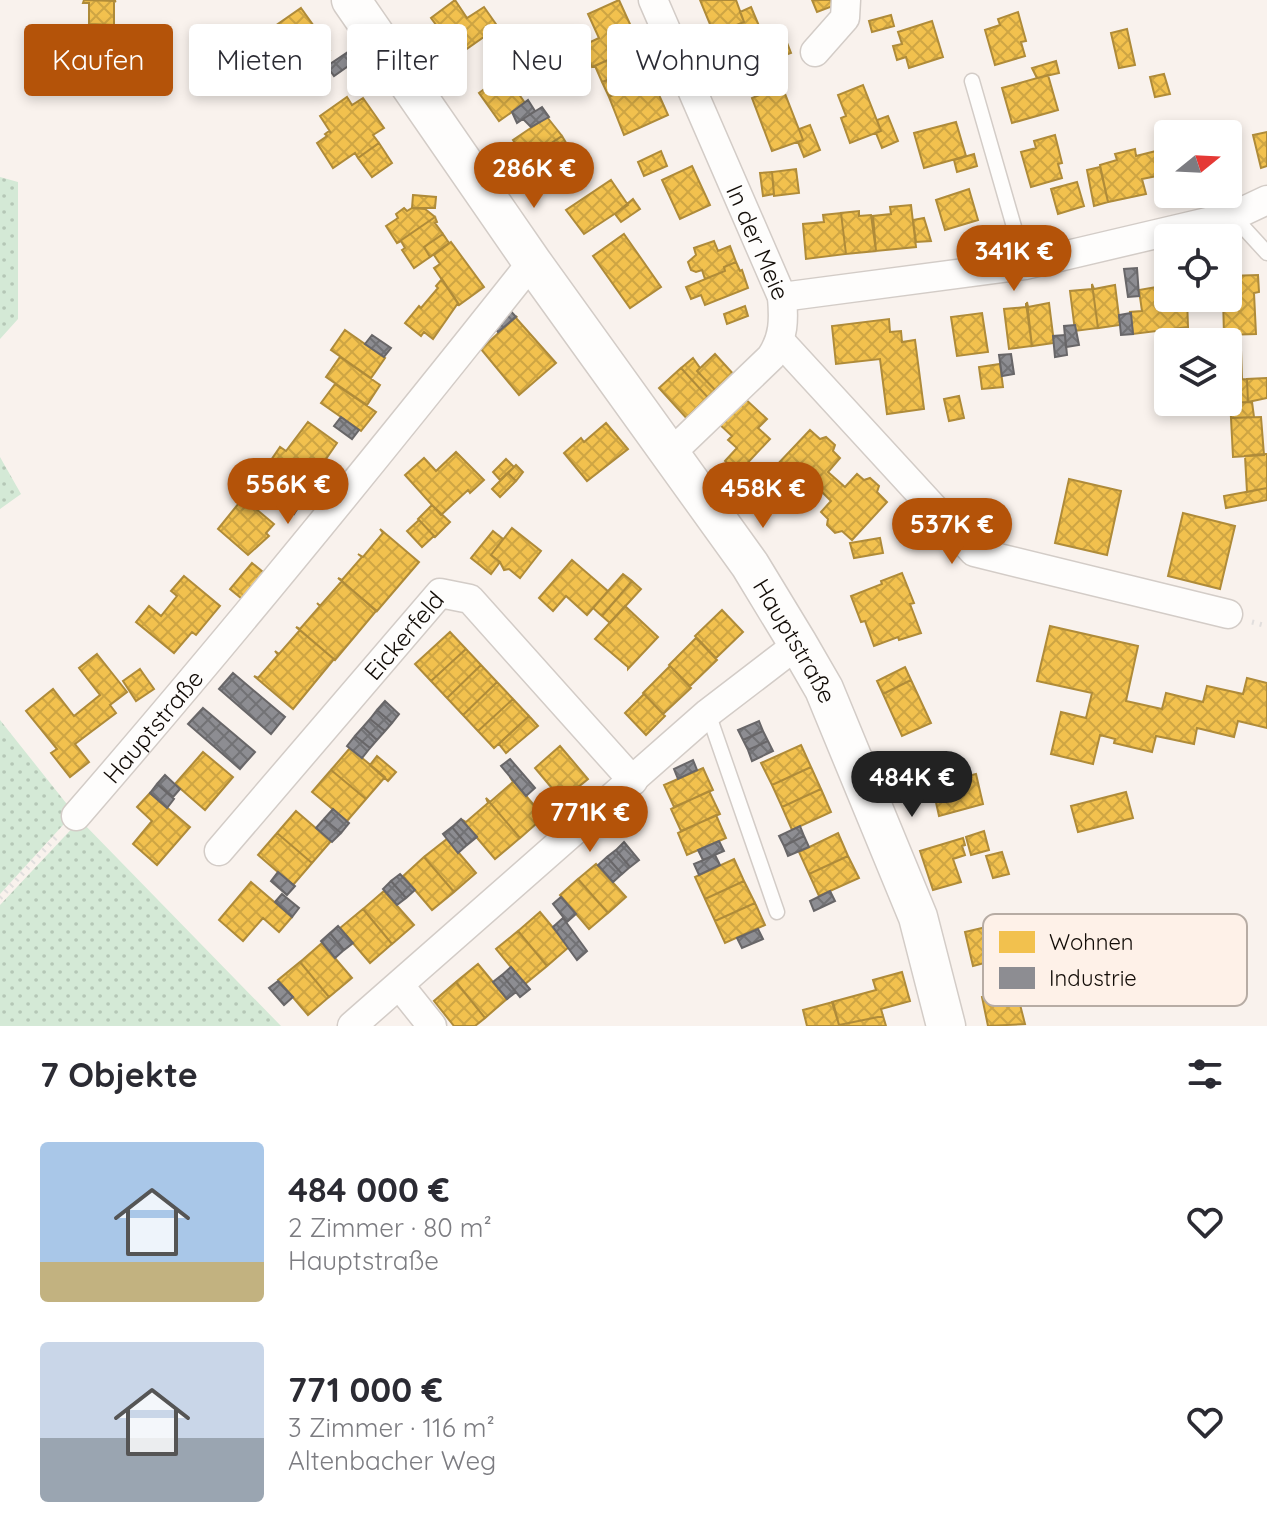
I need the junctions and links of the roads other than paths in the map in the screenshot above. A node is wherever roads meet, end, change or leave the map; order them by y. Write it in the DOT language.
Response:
graph roads {
  1 [pos="351,0"];
  2 [pos="653,0"];
  3 [pos="846,0"];
  4 [pos="815,52"];
  5 [pos="972,81"];
  6 [pos="1267,200"];
  7 [pos="1233,216"];
  8 [pos="1267,253"];
  9 [pos="532,262"];
  10 [pos="1025,265"];
  11 [pos="782,297"];
  12 [pos="781,342"];
  13 [pos="670,454"];
  14 [pos="1228,614"];
  15 [pos="798,644"];
  16 [pos="708,713"];
  17 [pos="633,781"];
  18 [pos="76,816"];
  19 [pos="219,851"];
  20 [pos="777,912"];
  21 [pos="400,986"];
  22 [pos="352,1026"];
  23 [pos="432,1026"];
  24 [pos="946,1026"];
  1 -- 9 [label="main road, Hauptstraße"];
  2 -- 11 [label="street, In der Meie"];
  3 -- 4 [label="street"];
  5 -- 10 [label="lane"];
  6 -- 7 [label="street"];
  7 -- 8 [label="lane"];
  7 -- 10 [label="street"];
  9 -- 13 [label="main road, Hauptstraße"];
  9 -- 18 [label="street, Hauptstraße"];
  10 -- 11 [label="street"];
  11 -- 12 [label="street, In der Meie"];
  12 -- 13 [label="street"];
  12 -- 14 [label="street"];
  13 -- 15 [label="main road, Hauptstraße"];
  15 -- 16 [label="street"];
  15 -- 24 [label="main road, Hauptstraße"];
  16 -- 17 [label="street"];
  16 -- 20 [label="lane"];
  17 -- 19 [label="street, Eickerfeld"];
  17 -- 21 [label="street"];
  21 -- 22 [label="street"];
  21 -- 23 [label="street"];
}
